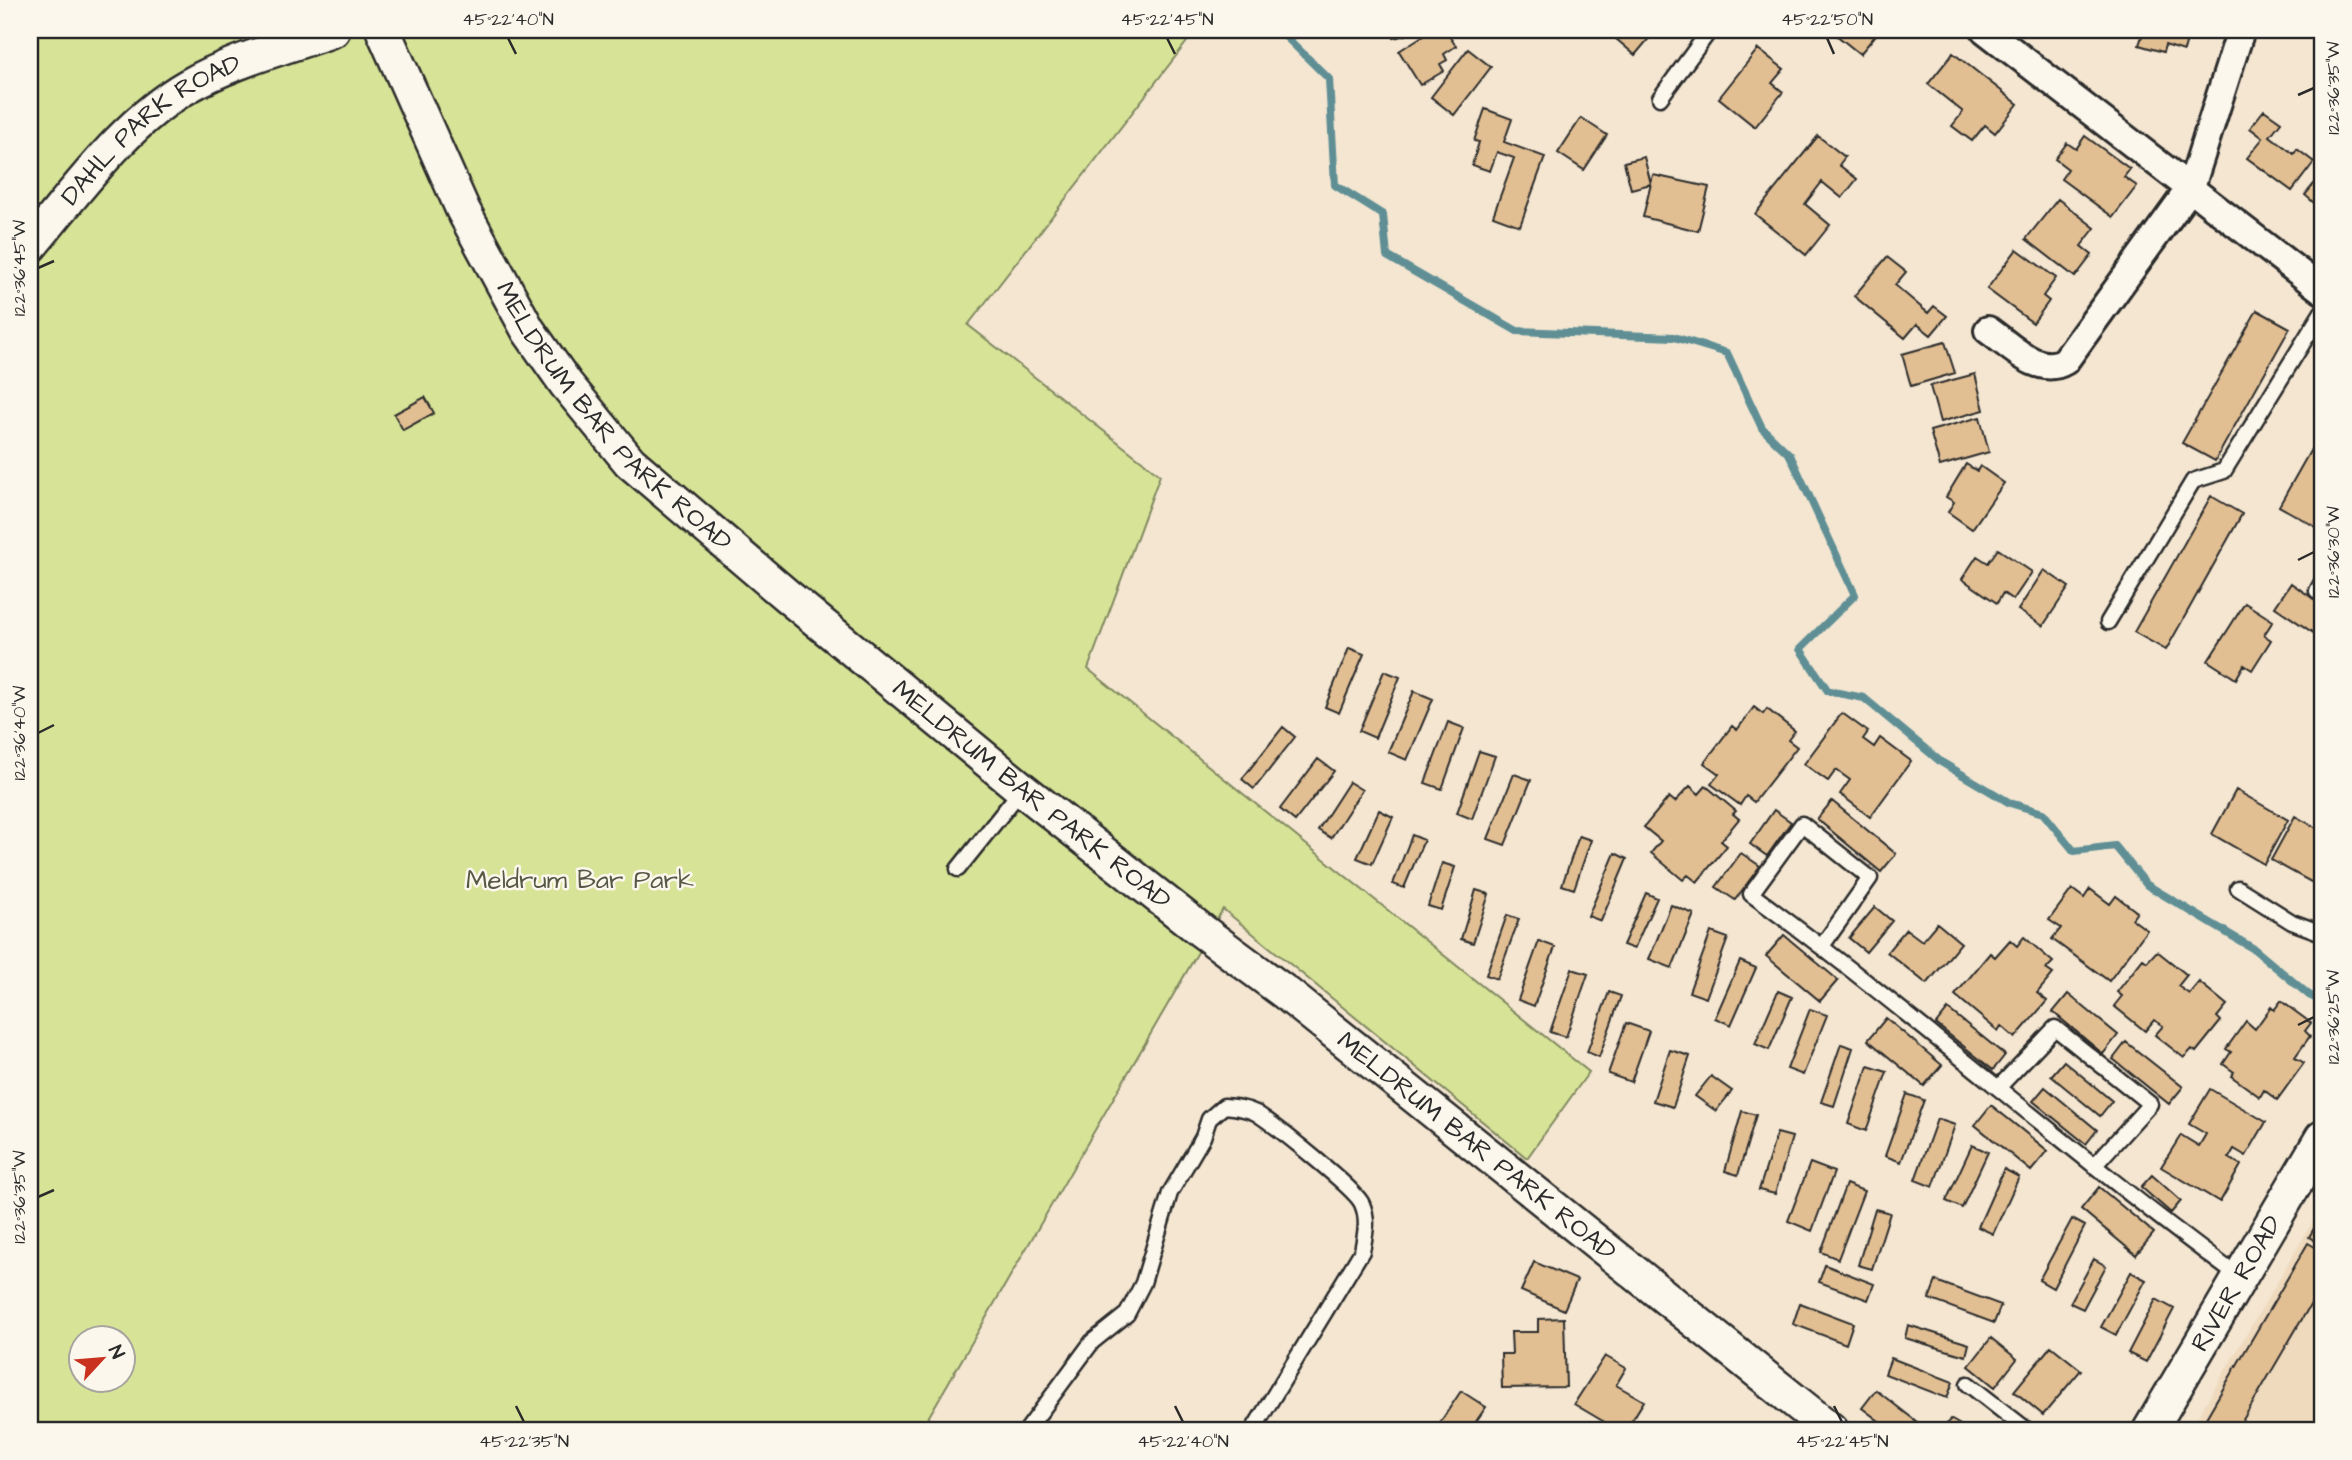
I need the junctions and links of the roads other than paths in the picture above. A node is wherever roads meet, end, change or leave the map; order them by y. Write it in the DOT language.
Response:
graph roads {
  1 [pos="333,30"];
  2 [pos="383,30"];
  3 [pos="1710,30"];
  4 [pos="1984,30"];
  5 [pos="2241,30"];
  6 [pos="1661,98"];
  7 [pos="2191,187"];
  8 [pos="30,246"];
  9 [pos="2322,290"];
  10 [pos="2322,312"];
  11 [pos="1988,330"];
  12 [pos="2108,622"];
  13 [pos="1022,789"];
  14 [pos="958,869"];
  15 [pos="2238,888"];
  16 [pos="2322,933"];
  17 [pos="1822,946"];
  18 [pos="1998,1088"];
  19 [pos="2322,1138"];
  20 [pos="2094,1166"];
  21 [pos="2239,1277"];
  22 [pos="1968,1384"];
  23 [pos="1027,1430"];
  24 [pos="1252,1430"];
  25 [pos="1830,1430"];
  26 [pos="2027,1430"];
  27 [pos="2150,1430"];
  1 -- 8 [label="street, DAHL PARK ROAD"];
  2 -- 13 [label="street, MELDRUM BAR PARK ROAD"];
  3 -- 6 [label="lane"];
  4 -- 7 [label="street"];
  5 -- 7 [label="street"];
  7 -- 9 [label="street"];
  7 -- 11 [label="street"];
  10 -- 12 [label="lane"];
  13 -- 14 [label="lane"];
  13 -- 25 [label="street, MELDRUM BAR PARK ROAD"];
  15 -- 16 [label="lane"];
  17 -- 17 [label="lane"];
  17 -- 18 [label="lane"];
  18 -- 20 [label="lane"];
  18 -- 20 [label="lane"];
  19 -- 21 [label="street, RIVER ROAD"];
  20 -- 21 [label="lane"];
  21 -- 27 [label="street, RIVER ROAD"];
  22 -- 26 [label="lane"];
  23 -- 24 [label="lane"];
}
